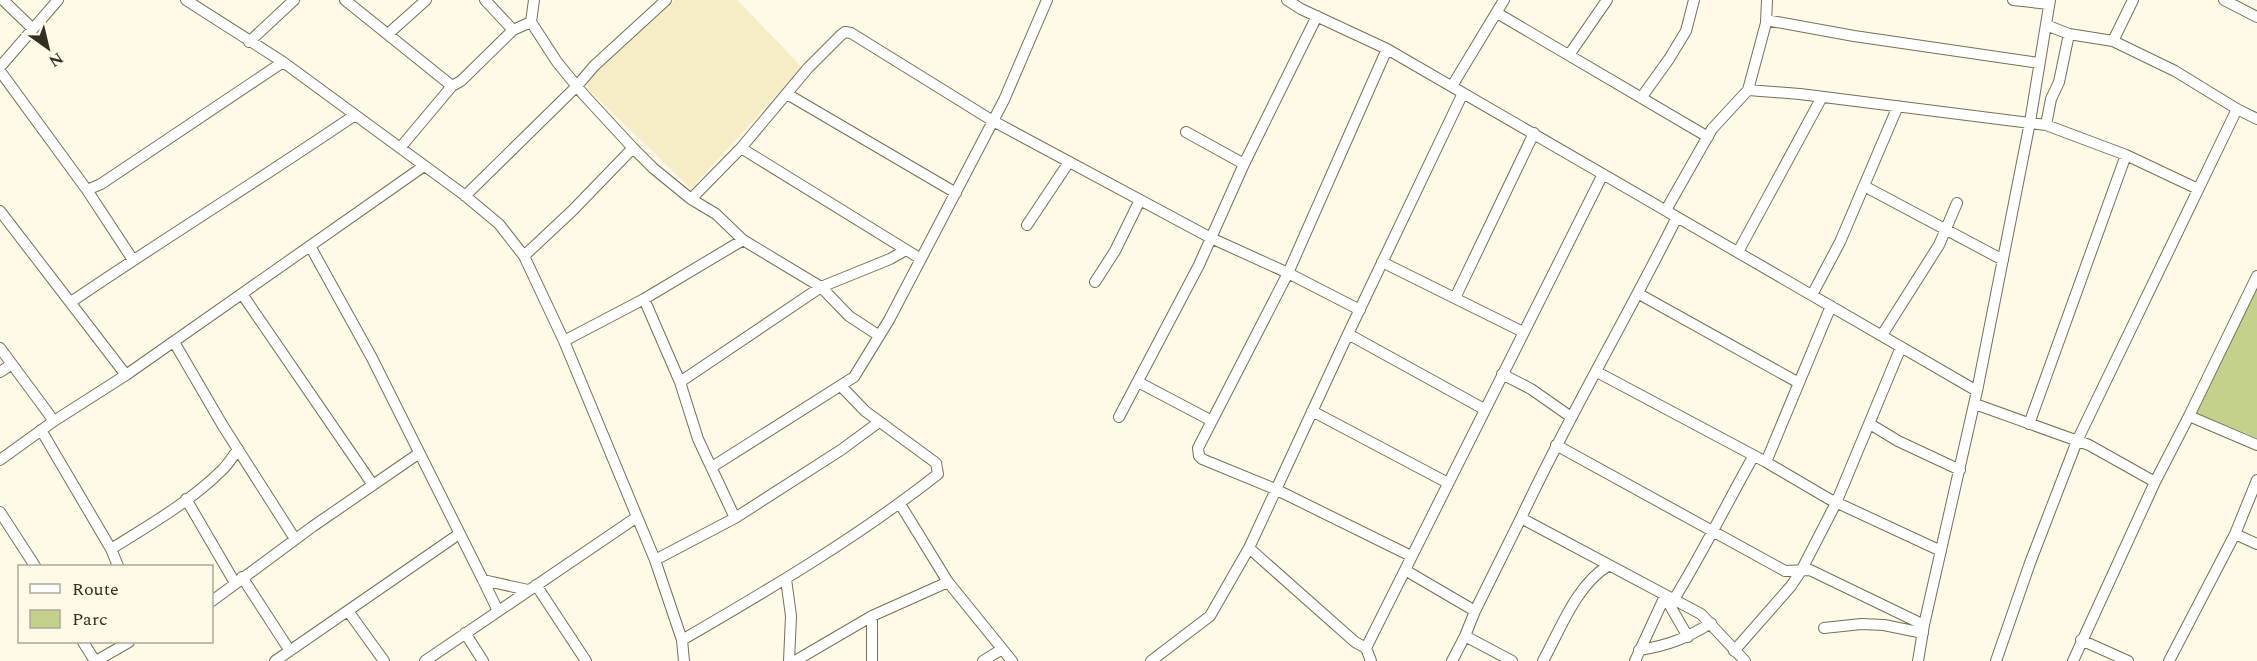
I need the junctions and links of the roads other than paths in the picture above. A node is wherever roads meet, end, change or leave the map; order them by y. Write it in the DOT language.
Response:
graph roads {
  1 [pos="3,0"];
  2 [pos="58,0"];
  3 [pos="186,0"];
  4 [pos="294,0"];
  5 [pos="345,0"];
  6 [pos="426,0"];
  7 [pos="485,0"];
  8 [pos="534,0"];
  9 [pos="666,0"];
  10 [pos="1047,0"];
  11 [pos="1287,0"];
  12 [pos="1504,0"];
  13 [pos="1607,0"];
  14 [pos="1694,0"];
  15 [pos="1767,0"];
  16 [pos="2013,0"];
  17 [pos="2133,0"];
  18 [pos="2224,0"];
  19 [pos="2050,2"];
  20 [pos="1305,5"];
  21 [pos="1497,13"];
  22 [pos="1317,16"];
  23 [pos="2257,17"];
  24 [pos="1766,20"];
  25 [pos="531,22"];
  26 [pos="2046,25"];
  27 [pos="33,29"];
  28 [pos="513,30"];
  29 [pos="388,34"];
  30 [pos="2069,34"];
  31 [pos="2113,40"];
  32 [pos="249,42"];
  33 [pos="1388,49"];
  34 [pos="1569,55"];
  35 [pos="283,62"];
  36 [pos="2039,63"];
  37 [pos="0,69"];
  38 [pos="452,86"];
  39 [pos="577,86"];
  40 [pos="1452,86"];
  41 [pos="1748,90"];
  42 [pos="1464,93"];
  43 [pos="787,94"];
  44 [pos="1822,97"];
  45 [pos="1641,98"];
  46 [pos="1898,106"];
  47 [pos="2237,109"];
  48 [pos="355,115"];
  49 [pos="2257,119"];
  50 [pos="993,121"];
  51 [pos="2030,122"];
  52 [pos="2046,125"];
  53 [pos="1186,132"];
  54 [pos="1534,133"];
  55 [pos="1708,137"];
  56 [pos="400,148"];
  57 [pos="633,148"];
  58 [pos="741,148"];
  59 [pos="2126,155"];
  60 [pos="1069,162"];
  61 [pos="1244,164"];
  62 [pos="424,166"];
  63 [pos="1603,174"];
  64 [pos="1864,186"];
  65 [pos="2198,189"];
  66 [pos="87,190"];
  67 [pos="956,193"];
  68 [pos="465,196"];
  69 [pos="691,199"];
  70 [pos="1140,200"];
  71 [pos="1957,203"];
  72 [pos="1666,210"];
  73 [pos="0,211"];
  74 [pos="1677,217"];
  75 [pos="1027,225"];
  76 [pos="1945,231"];
  77 [pos="1211,238"];
  78 [pos="743,240"];
  79 [pos="310,246"];
  80 [pos="906,250"];
  81 [pos="1738,252"];
  82 [pos="525,256"];
  83 [pos="921,258"];
  84 [pos="133,260"];
  85 [pos="2003,260"];
  86 [pos="1382,262"];
  87 [pos="1288,273"];
  88 [pos="2257,276"];
  89 [pos="1095,282"];
  90 [pos="820,287"];
  91 [pos="242,294"];
  92 [pos="1639,294"];
  93 [pos="1812,295"];
  94 [pos="1455,298"];
  95 [pos="644,299"];
  96 [pos="71,302"];
  97 [pos="1831,306"];
  98 [pos="1360,310"];
  99 [pos="1523,332"];
  100 [pos="1348,334"];
  101 [pos="878,335"];
  102 [pos="1882,335"];
  103 [pos="564,341"];
  104 [pos="174,342"];
  105 [pos="1901,347"];
  106 [pos="0,348"];
  107 [pos="12,364"];
  108 [pos="0,372"];
  109 [pos="1597,372"];
  110 [pos="1503,374"];
  111 [pos="126,375"];
  112 [pos="680,382"];
  113 [pos="1138,382"];
  114 [pos="1798,383"];
  115 [pos="841,386"];
  116 [pos="1977,391"];
  117 [pos="1975,404"];
  118 [pos="1485,409"];
  119 [pos="1312,411"];
  120 [pos="2189,416"];
  121 [pos="1119,417"];
  122 [pos="1571,417"];
  123 [pos="54,421"];
  124 [pos="1212,421"];
  125 [pos="879,422"];
  126 [pos="1870,424"];
  127 [pos="2030,424"];
  128 [pos="41,430"];
  129 [pos="2078,441"];
  130 [pos="1556,445"];
  131 [pos="2257,445"];
  132 [pos="238,449"];
  133 [pos="418,454"];
  134 [pos="1753,456"];
  135 [pos="0,460"];
  136 [pos="1766,462"];
  137 [pos="712,467"];
  138 [pos="1960,470"];
  139 [pos="2257,480"];
  140 [pos="2155,482"];
  141 [pos="1448,483"];
  142 [pos="373,485"];
  143 [pos="1275,489"];
  144 [pos="186,499"];
  145 [pos="1836,503"];
  146 [pos="900,504"];
  147 [pos="0,512"];
  148 [pos="637,517"];
  149 [pos="1521,518"];
  150 [pos="735,519"];
  151 [pos="1712,531"];
  152 [pos="459,534"];
  153 [pos="2235,534"];
  154 [pos="296,539"];
  155 [pos="2257,544"];
  156 [pos="1249,548"];
  157 [pos="111,549"];
  158 [pos="1941,551"];
  159 [pos="1411,556"];
  160 [pos="655,560"];
  161 [pos="34,565"];
  162 [pos="117,565"];
  163 [pos="1608,566"];
  164 [pos="1405,570"];
  165 [pos="1801,571"];
  166 [pos="786,579"];
  167 [pos="239,580"];
  168 [pos="483,580"];
  169 [pos="948,582"];
  170 [pos="532,587"];
  171 [pos="1669,599"];
  172 [pos="213,600"];
  173 [pos="348,611"];
  174 [pos="498,611"];
  175 [pos="1475,611"];
  176 [pos="872,616"];
  177 [pos="1711,623"];
  178 [pos="1824,628"];
  179 [pos="1924,629"];
  180 [pos="465,633"];
  181 [pos="1465,636"];
  182 [pos="1688,637"];
  183 [pos="682,640"];
  184 [pos="2081,640"];
  185 [pos="83,643"];
  186 [pos="127,643"];
  187 [pos="1366,648"];
  188 [pos="1002,649"];
  189 [pos="1640,650"];
  190 [pos="290,651"];
  191 [pos="1734,651"];
  192 [pos="96,661"];
  193 [pos="275,661"];
  194 [pos="384,661"];
  195 [pos="425,661"];
  196 [pos="483,661"];
  197 [pos="586,661"];
  198 [pos="684,661"];
  199 [pos="789,661"];
  200 [pos="795,661"];
  201 [pos="872,661"];
  202 [pos="983,661"];
  203 [pos="1012,661"];
  204 [pos="1150,661"];
  205 [pos="1371,661"];
  206 [pos="1452,661"];
  207 [pos="1512,661"];
  208 [pos="1543,661"];
  209 [pos="1635,661"];
  210 [pos="1745,661"];
  211 [pos="1918,661"];
  212 [pos="1996,661"];
  213 [pos="2073,661"];
  214 [pos="2128,661"];
  215 [pos="2169,661"];
  1 -- 27 [label="street"];
  2 -- 27 [label="street"];
  3 -- 32 [label="street"];
  4 -- 32 [label="street"];
  5 -- 29 [label="street"];
  6 -- 29 [label="street"];
  7 -- 28 [label="street"];
  8 -- 25 [label="street"];
  9 -- 39 [label="street"];
  10 -- 50 [label="street"];
  11 -- 20 [label="street"];
  12 -- 21 [label="street"];
  13 -- 34 [label="street"];
  14 -- 45 [label="street"];
  15 -- 24 [label="street"];
  16 -- 19 [label="street"];
  17 -- 31 [label="street"];
  18 -- 23 [label="street"];
  19 -- 26 [label="street"];
  20 -- 22 [label="street"];
  21 -- 34 [label="street"];
  21 -- 40 [label="street"];
  22 -- 33 [label="street"];
  22 -- 61 [label="street"];
  24 -- 36 [label="street"];
  24 -- 41 [label="street"];
  25 -- 28 [label="street"];
  25 -- 39 [label="street"];
  26 -- 30 [label="street"];
  26 -- 36 [label="street"];
  27 -- 37 [label="street"];
  28 -- 38 [label="street"];
  29 -- 38 [label="street"];
  30 -- 31 [label="street"];
  30 -- 52 [label="street"];
  31 -- 47 [label="street"];
  32 -- 35 [label="street"];
  33 -- 40 [label="street"];
  33 -- 87 [label="street"];
  34 -- 45 [label="street"];
  35 -- 48 [label="street"];
  35 -- 66 [label="street"];
  36 -- 51 [label="street"];
  37 -- 66 [label="street"];
  38 -- 56 [label="street"];
  39 -- 57 [label="street"];
  39 -- 68 [label="street"];
  40 -- 42 [label="street"];
  41 -- 44 [label="street"];
  41 -- 55 [label="street"];
  42 -- 54 [label="street"];
  42 -- 86 [label="street"];
  43 -- 50 [label="street"];
  43 -- 58 [label="street"];
  43 -- 67 [label="street"];
  44 -- 46 [label="street"];
  44 -- 81 [label="street"];
  45 -- 55 [label="street"];
  46 -- 51 [label="street"];
  46 -- 64 [label="street"];
  47 -- 49 [label="street"];
  47 -- 65 [label="street"];
  48 -- 56 [label="street"];
  48 -- 84 [label="street"];
  50 -- 60 [label="street"];
  50 -- 67 [label="street"];
  51 -- 52 [label="street"];
  51 -- 85 [label="street"];
  52 -- 59 [label="street"];
  53 -- 61 [label="street"];
  54 -- 63 [label="street"];
  54 -- 94 [label="street"];
  55 -- 72 [label="street"];
  56 -- 62 [label="street"];
  57 -- 69 [label="street"];
  57 -- 82 [label="street"];
  58 -- 69 [label="street"];
  58 -- 80 [label="street"];
  59 -- 65 [label="street"];
  59 -- 127 [label="street"];
  60 -- 70 [label="street"];
  60 -- 75 [label="street"];
  61 -- 77 [label="street"];
  62 -- 68 [label="street"];
  62 -- 79 [label="street"];
  63 -- 72 [label="street"];
  63 -- 99 [label="street"];
  64 -- 76 [label="street"];
  64 -- 93 [label="street"];
  65 -- 129 [label="street"];
  66 -- 84 [label="street"];
  67 -- 83 [label="street"];
  68 -- 82 [label="street"];
  69 -- 78 [label="street"];
  70 -- 77 [label="street"];
  70 -- 89 [label="street"];
  71 -- 76 [label="street"];
  72 -- 74 [label="street"];
  73 -- 96 [label="street"];
  74 -- 81 [label="street"];
  74 -- 92 [label="street"];
  76 -- 85 [label="street"];
  76 -- 102 [label="street"];
  77 -- 87 [label="street"];
  77 -- 113 [label="street"];
  78 -- 90 [label="street"];
  78 -- 95 [label="street"];
  79 -- 91 [label="street"];
  79 -- 133 [label="street"];
  80 -- 83 [label="street"];
  80 -- 90 [label="street"];
  81 -- 93 [label="street"];
  82 -- 103 [label="street"];
  83 -- 101 [label="street"];
  84 -- 96 [label="street"];
  85 -- 116 [label="street"];
  86 -- 94 [label="street"];
  86 -- 98 [label="street"];
  87 -- 98 [label="street"];
  87 -- 124 [label="street"];
  88 -- 120 [label="street"];
  90 -- 101 [label="street"];
  90 -- 112 [label="street"];
  91 -- 104 [label="street"];
  91 -- 142 [label="street"];
  92 -- 109 [label="street"];
  92 -- 114 [label="street"];
  93 -- 97 [label="street"];
  94 -- 99 [label="street"];
  95 -- 103 [label="street"];
  95 -- 112 [label="street"];
  96 -- 111 [label="street"];
  97 -- 102 [label="street"];
  97 -- 114 [label="street"];
  98 -- 100 [label="street"];
  99 -- 110 [label="street"];
  100 -- 118 [label="street"];
  100 -- 119 [label="street"];
  101 -- 115 [label="street"];
  102 -- 105 [label="street"];
  103 -- 148 [label="street"];
  104 -- 111 [label="street"];
  104 -- 132 [label="street"];
  105 -- 116 [label="street"];
  105 -- 126 [label="street"];
  106 -- 107 [label="street"];
  107 -- 108 [label="street"];
  107 -- 123 [label="street"];
  109 -- 122 [label="street"];
  109 -- 134 [label="street"];
  110 -- 118 [label="street"];
  110 -- 122 [label="street"];
  111 -- 123 [label="street"];
  112 -- 137 [label="street"];
  113 -- 121 [label="street"];
  113 -- 124 [label="street"];
  114 -- 136 [label="street"];
  115 -- 125 [label="street"];
  115 -- 137 [label="street"];
  116 -- 117 [label="street"];
  117 -- 127 [label="street"];
  117 -- 138 [label="street"];
  118 -- 141 [label="street"];
  119 -- 141 [label="street"];
  119 -- 143 [label="street"];
  120 -- 131 [label="street"];
  120 -- 140 [label="street"];
  122 -- 130 [label="street"];
  123 -- 128 [label="street"];
  124 -- 143 [label="street"];
  125 -- 146 [label="street"];
  125 -- 150 [label="street"];
  126 -- 138 [label="street"];
  126 -- 145 [label="street"];
  127 -- 129 [label="street"];
  128 -- 135 [label="street"];
  128 -- 157 [label="street"];
  129 -- 140 [label="street"];
  129 -- 212 [label="street"];
  130 -- 149 [label="street"];
  130 -- 151 [label="street"];
  132 -- 144 [label="street"];
  132 -- 154 [label="street"];
  133 -- 142 [label="street"];
  133 -- 152 [label="street"];
  134 -- 136 [label="street"];
  134 -- 151 [label="street"];
  136 -- 145 [label="street"];
  137 -- 150 [label="street"];
  138 -- 158 [label="street"];
  139 -- 153 [label="street"];
  140 -- 184 [label="street"];
  141 -- 159 [label="street"];
  142 -- 154 [label="street"];
  143 -- 156 [label="street"];
  143 -- 159 [label="street"];
  144 -- 157 [label="street"];
  144 -- 167 [label="street"];
  145 -- 158 [label="street"];
  145 -- 165 [label="street"];
  146 -- 166 [label="street"];
  146 -- 169 [label="street"];
  147 -- 161 [label="street"];
  148 -- 160 [label="street"];
  148 -- 170 [label="street"];
  149 -- 163 [label="street"];
  149 -- 175 [label="street"];
  150 -- 160 [label="street"];
  151 -- 165 [label="street"];
  151 -- 171 [label="street"];
  152 -- 168 [label="street"];
  152 -- 173 [label="street"];
  153 -- 155 [label="street"];
  153 -- 215 [label="street"];
  154 -- 167 [label="street"];
  156 -- 187 [label="street"];
  156 -- 204 [label="street"];
  157 -- 162 [label="street"];
  158 -- 179 [label="street"];
  159 -- 164 [label="street"];
  160 -- 183 [label="street"];
  163 -- 171 [label="street"];
  163 -- 208 [label="street"];
  164 -- 175 [label="street"];
  164 -- 187 [label="street"];
  165 -- 179 [label="street"];
  165 -- 191 [label="street"];
  166 -- 183 [label="street"];
  166 -- 199 [label="street"];
  167 -- 172 [label="street"];
  167 -- 190 [label="street"];
  168 -- 170 [label="street"];
  168 -- 174 [label="street"];
  169 -- 176 [label="street"];
  169 -- 188 [label="street"];
  170 -- 174 [label="street"];
  170 -- 197 [label="street"];
  171 -- 177 [label="street"];
  171 -- 182 [label="street"];
  171 -- 189 [label="street"];
  173 -- 190 [label="street"];
  173 -- 194 [label="street"];
  174 -- 180 [label="street"];
  175 -- 181 [label="street"];
  176 -- 200 [label="street"];
  176 -- 201 [label="street"];
  177 -- 182 [label="street"];
  177 -- 191 [label="street"];
  178 -- 179 [label="street"];
  179 -- 211 [label="street"];
  180 -- 195 [label="street"];
  180 -- 196 [label="street"];
  181 -- 206 [label="street"];
  181 -- 207 [label="street"];
  182 -- 189 [label="street"];
  183 -- 198 [label="street"];
  184 -- 213 [label="street"];
  184 -- 214 [label="street"];
  185 -- 192 [label="street"];
  186 -- 192 [label="street"];
  187 -- 205 [label="street"];
  188 -- 202 [label="street"];
  188 -- 203 [label="street"];
  189 -- 209 [label="street"];
  190 -- 193 [label="street"];
  191 -- 210 [label="street"];
}
